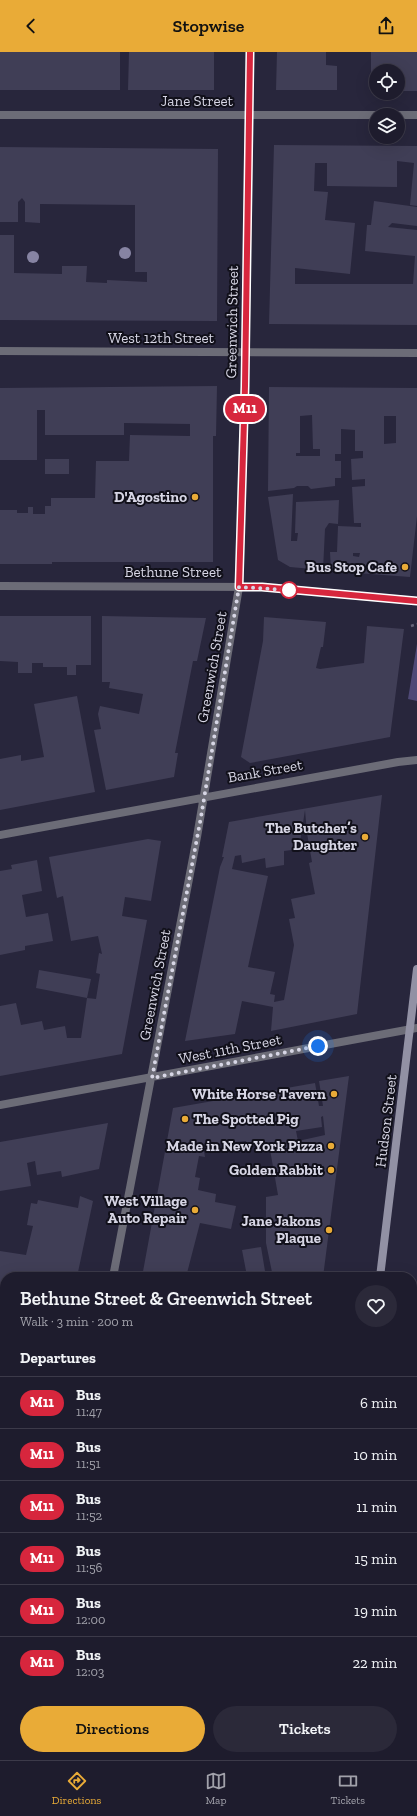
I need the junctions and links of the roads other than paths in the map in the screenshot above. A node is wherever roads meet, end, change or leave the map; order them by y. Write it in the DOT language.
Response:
graph roads {
  1 [pos="250,52"];
  2 [pos="248,115"];
  3 [pos="417,115"];
  4 [pos="0,116"];
  5 [pos="0,351"];
  6 [pos="245,352"];
  7 [pos="417,353"];
  8 [pos="0,586"];
  9 [pos="239,587"];
  10 [pos="417,601"];
  11 [pos="417,760"];
  12 [pos="204,797"];
  13 [pos="0,835"];
  14 [pos="417,969"];
  15 [pos="413,1029"];
  16 [pos="152,1078"];
  17 [pos="0,1105"];
  18 [pos="114,1272"];
  19 [pos="381,1272"];
  1 -- 2 [label="street, Greenwich Street"];
  2 -- 3 [label="street, Jane Street"];
  2 -- 4 [label="street, Jane Street"];
  2 -- 6 [label="street, Greenwich Street"];
  5 -- 6 [label="street, West 12th Street"];
  6 -- 7 [label="street, West 12th Street"];
  6 -- 9 [label="street, Greenwich Street"];
  8 -- 9 [label="street, Bethune Street"];
  9 -- 10 [label="street, Bethune Street"];
  9 -- 12 [label="street, Greenwich Street"];
  11 -- 12 [label="street, Bank Street"];
  12 -- 13 [label="street, Bank Street"];
  12 -- 16 [label="street, Greenwich Street"];
  14 -- 15 [label="main road, Hudson Street"];
  15 -- 16 [label="street, West 11th Street"];
  15 -- 19 [label="main road, Hudson Street"];
  16 -- 17 [label="street, West 11th Street"];
  16 -- 18 [label="street, Greenwich Street"];
}
